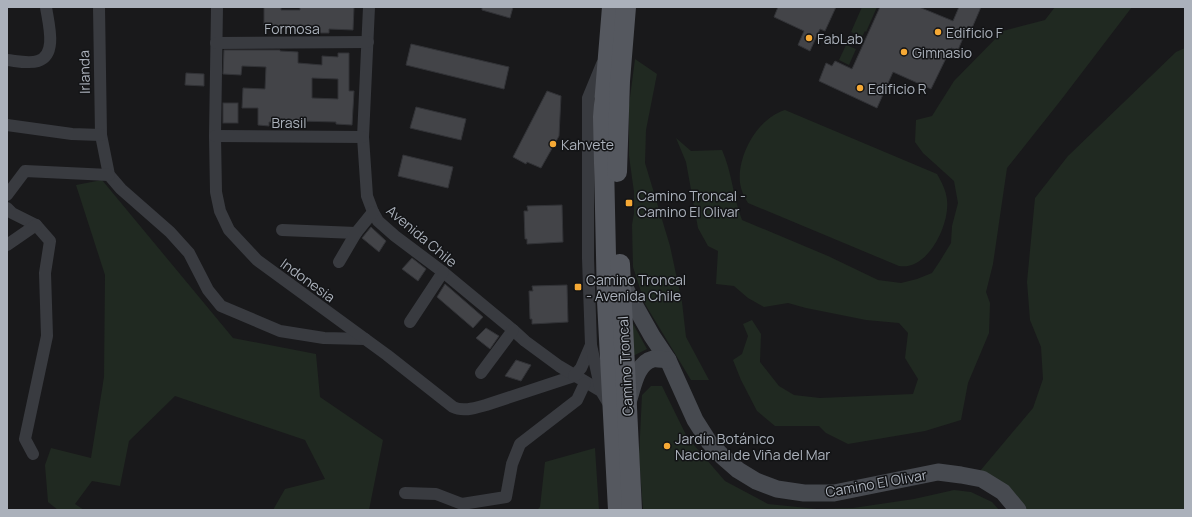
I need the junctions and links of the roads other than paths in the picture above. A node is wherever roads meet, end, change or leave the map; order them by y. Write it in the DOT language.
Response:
graph roads {
  1 [pos="46,7"];
  2 [pos="99,7"];
  3 [pos="217,7"];
  4 [pos="369,7"];
  5 [pos="612,7"];
  6 [pos="626,7"];
  7 [pos="368,42"];
  8 [pos="216,43"];
  9 [pos="608,50"];
  10 [pos="7,60"];
  11 [pos="7,125"];
  12 [pos="101,135"];
  13 [pos="215,136"];
  14 [pos="363,137"];
  15 [pos="109,174"];
  16 [pos="7,195"];
  17 [pos="7,208"];
  18 [pos="373,212"];
  19 [pos="36,225"];
  20 [pos="282,230"];
  21 [pos="356,232"];
  22 [pos="7,245"];
  23 [pos="338,262"];
  24 [pos="443,272"];
  25 [pos="620,278"];
  26 [pos="410,322"];
  27 [pos="513,330"];
  28 [pos="365,339"];
  29 [pos="591,345"];
  30 [pos="668,360"];
  31 [pos="481,373"];
  32 [pos="574,376"];
  33 [pos="585,383"];
  34 [pos="601,391"];
  35 [pos="620,407"];
  36 [pos="33,454"];
  37 [pos="405,493"];
  38 [pos="618,510"];
  39 [pos="632,510"];
  40 [pos="1018,510"];
  1 -- 10 [label="street"];
  2 -- 12 [label="street, Irlanda"];
  3 -- 8 [label="street, Indonesia"];
  4 -- 7 [label="street, Avenida Chile"];
  5 -- 9 [label="main road, Camino Troncal"];
  6 -- 25 [label="main road, Camino Troncal"];
  7 -- 8 [label="street, Formosa"];
  7 -- 14 [label="street, Avenida Chile"];
  8 -- 13 [label="street, Indonesia"];
  9 -- 29 [label="street, Camino Troncal"];
  9 -- 35 [label="main road, Camino Troncal"];
  11 -- 12 [label="street"];
  12 -- 15 [label="street, Irlanda"];
  13 -- 14 [label="street, Brasil"];
  13 -- 28 [label="street, Indonesia"];
  14 -- 18 [label="street, Avenida Chile"];
  15 -- 16 [label="street"];
  15 -- 28 [label="street"];
  17 -- 19 [label="street"];
  18 -- 21 [label="street"];
  18 -- 24 [label="street, Avenida Chile"];
  19 -- 22 [label="street"];
  19 -- 36 [label="street"];
  20 -- 21 [label="street"];
  21 -- 23 [label="street"];
  24 -- 26 [label="street"];
  24 -- 27 [label="street, Avenida Chile"];
  25 -- 30 [label="main road, Camino El Olivar"];
  25 -- 35 [label="main road, Camino Troncal"];
  27 -- 31 [label="street"];
  27 -- 32 [label="street, Avenida Chile"];
  28 -- 32 [label="street, Indonesia"];
  29 -- 32 [label="street, Camino Troncal"];
  29 -- 34 [label="street, Camino Troncal"];
  30 -- 35 [label="main road"];
  30 -- 40 [label="main road, Camino El Olivar"];
  32 -- 33 [label="street, Avenida Chile"];
  33 -- 34 [label="street, Avenida Chile"];
  33 -- 37 [label="street"];
  34 -- 35 [label="street"];
  35 -- 38 [label="main road, Camino Troncal"];
  35 -- 39 [label="main road, Camino Troncal"];
}
